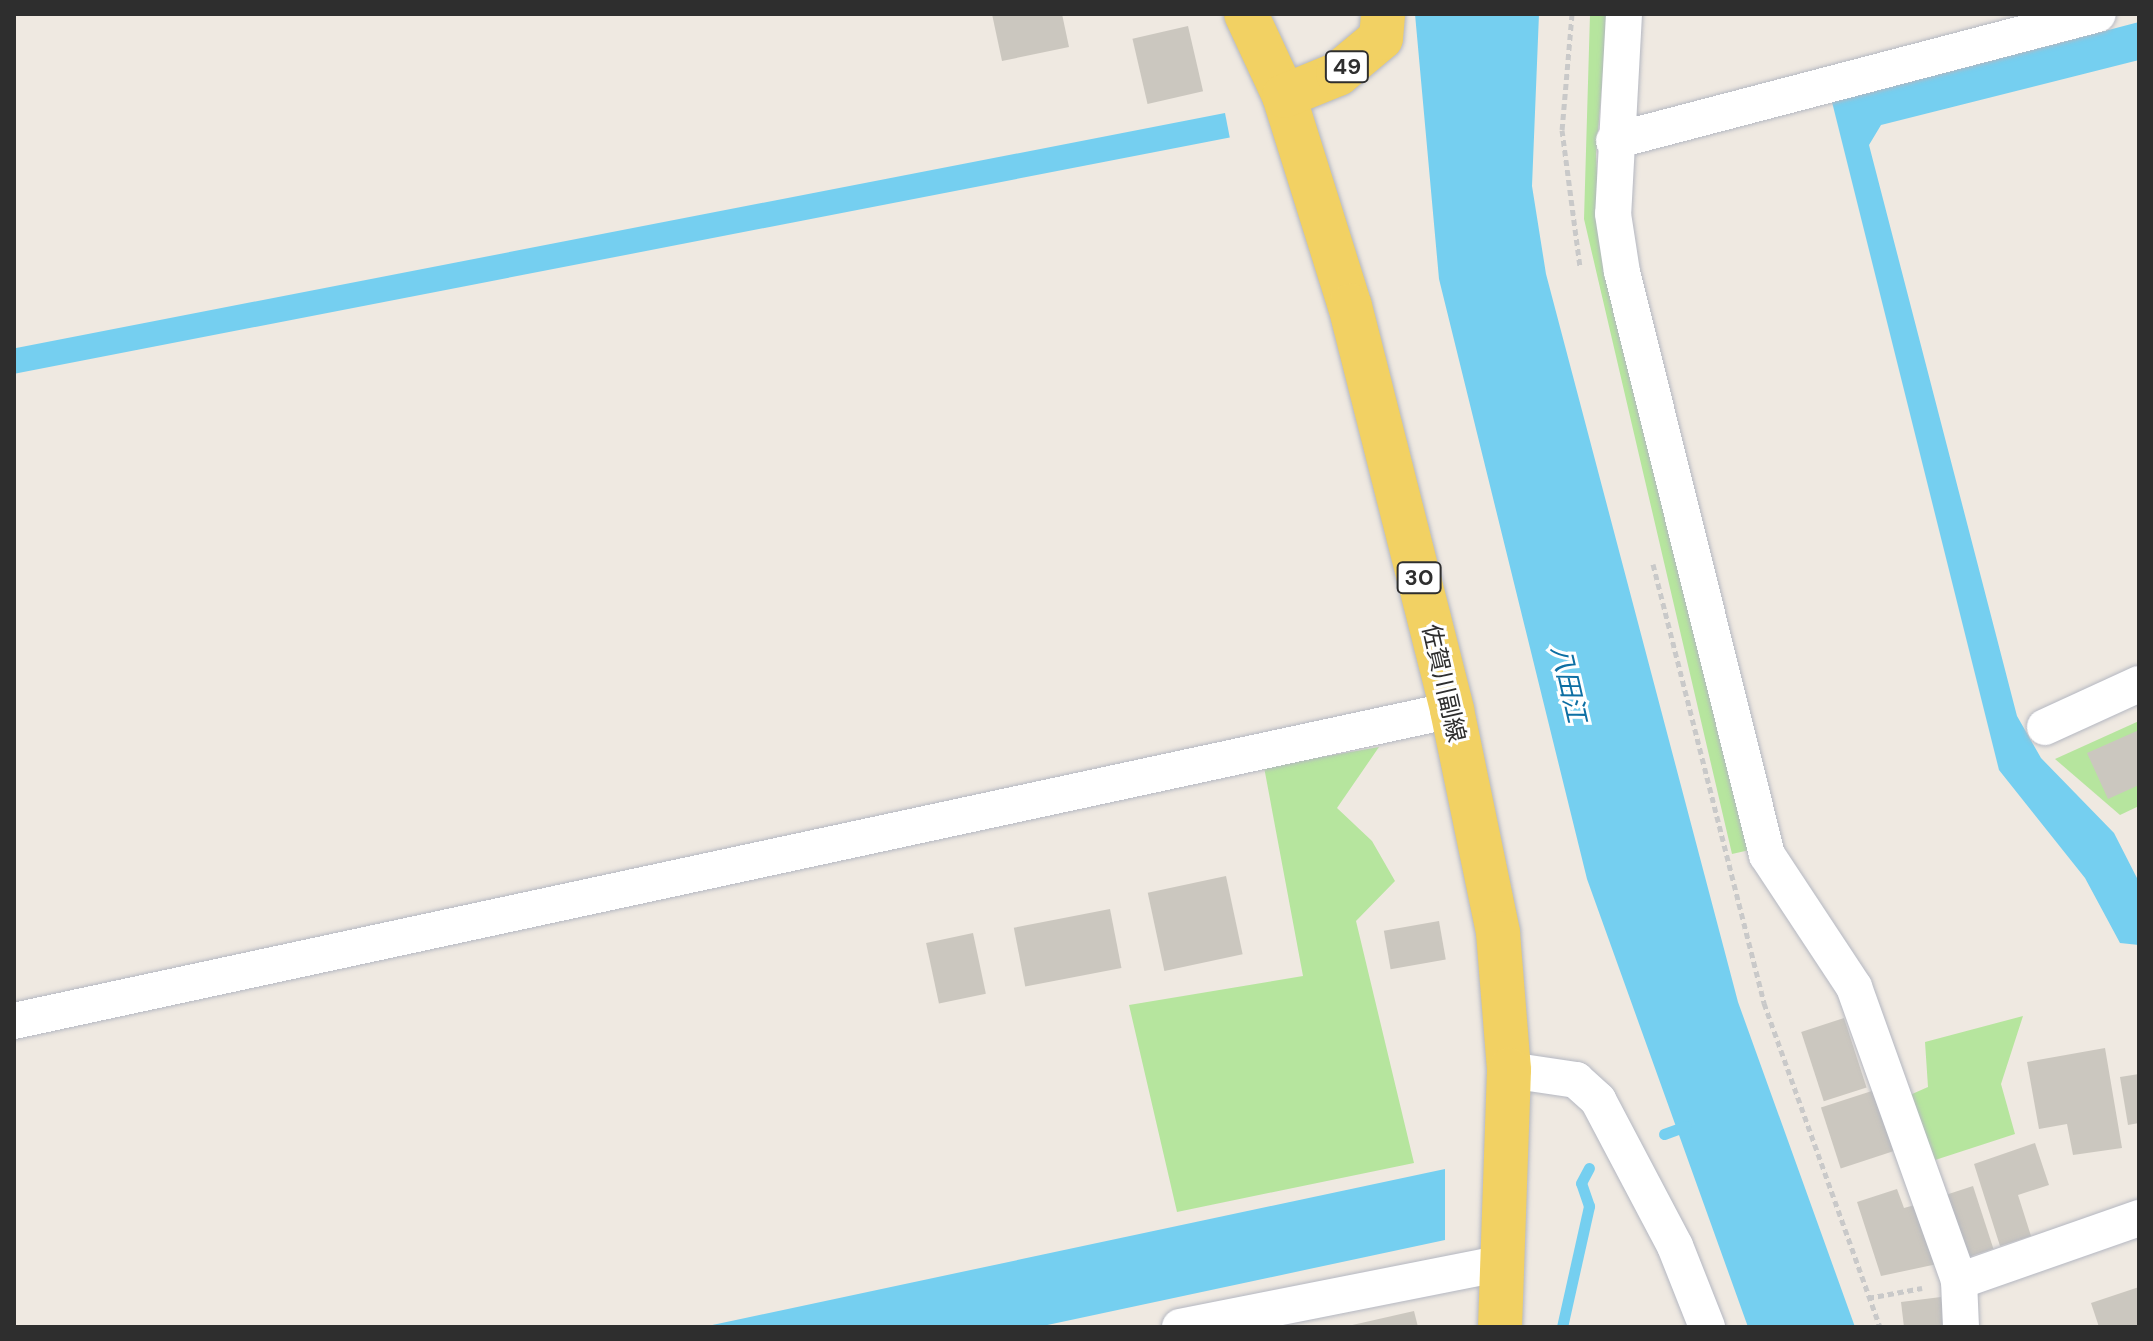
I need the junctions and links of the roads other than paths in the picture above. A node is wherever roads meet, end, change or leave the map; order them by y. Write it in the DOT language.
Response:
graph roads {
  1 [pos="1246,14"];
  2 [pos="1383,14"];
  3 [pos="1624,14"];
  4 [pos="2098,14"];
  5 [pos="1284,96"];
  6 [pos="1614,141"];
  7 [pos="2139,684"];
  8 [pos="1452,710"];
  9 [pos="2045,727"];
  10 [pos="14,1021"];
  11 [pos="1509,1070"];
  12 [pos="2139,1218"];
  13 [pos="1504,1263"];
  14 [pos="1959,1281"];
  15 [pos="1219,1323"];
  16 [pos="1180,1327"];
  17 [pos="1500,1327"];
  18 [pos="1707,1327"];
  19 [pos="1961,1327"];
  1 -- 5 [label="main road, 佐賀川副線 / 30"];
  2 -- 5 [label="main road, 49"];
  3 -- 6 [label="street"];
  4 -- 6 [label="street"];
  5 -- 8 [label="main road, 佐賀川副線 / 30"];
  6 -- 14 [label="street"];
  7 -- 9 [label="street"];
  8 -- 10 [label="street"];
  8 -- 11 [label="main road, 佐賀川副線 / 30"];
  11 -- 13 [label="main road, 佐賀川副線 / 30"];
  11 -- 18 [label="street"];
  12 -- 14 [label="street"];
  13 -- 15 [label="street"];
  13 -- 17 [label="main road, 佐賀川副線 / 30"];
  14 -- 19 [label="street"];
  15 -- 16 [label="street"];
}
